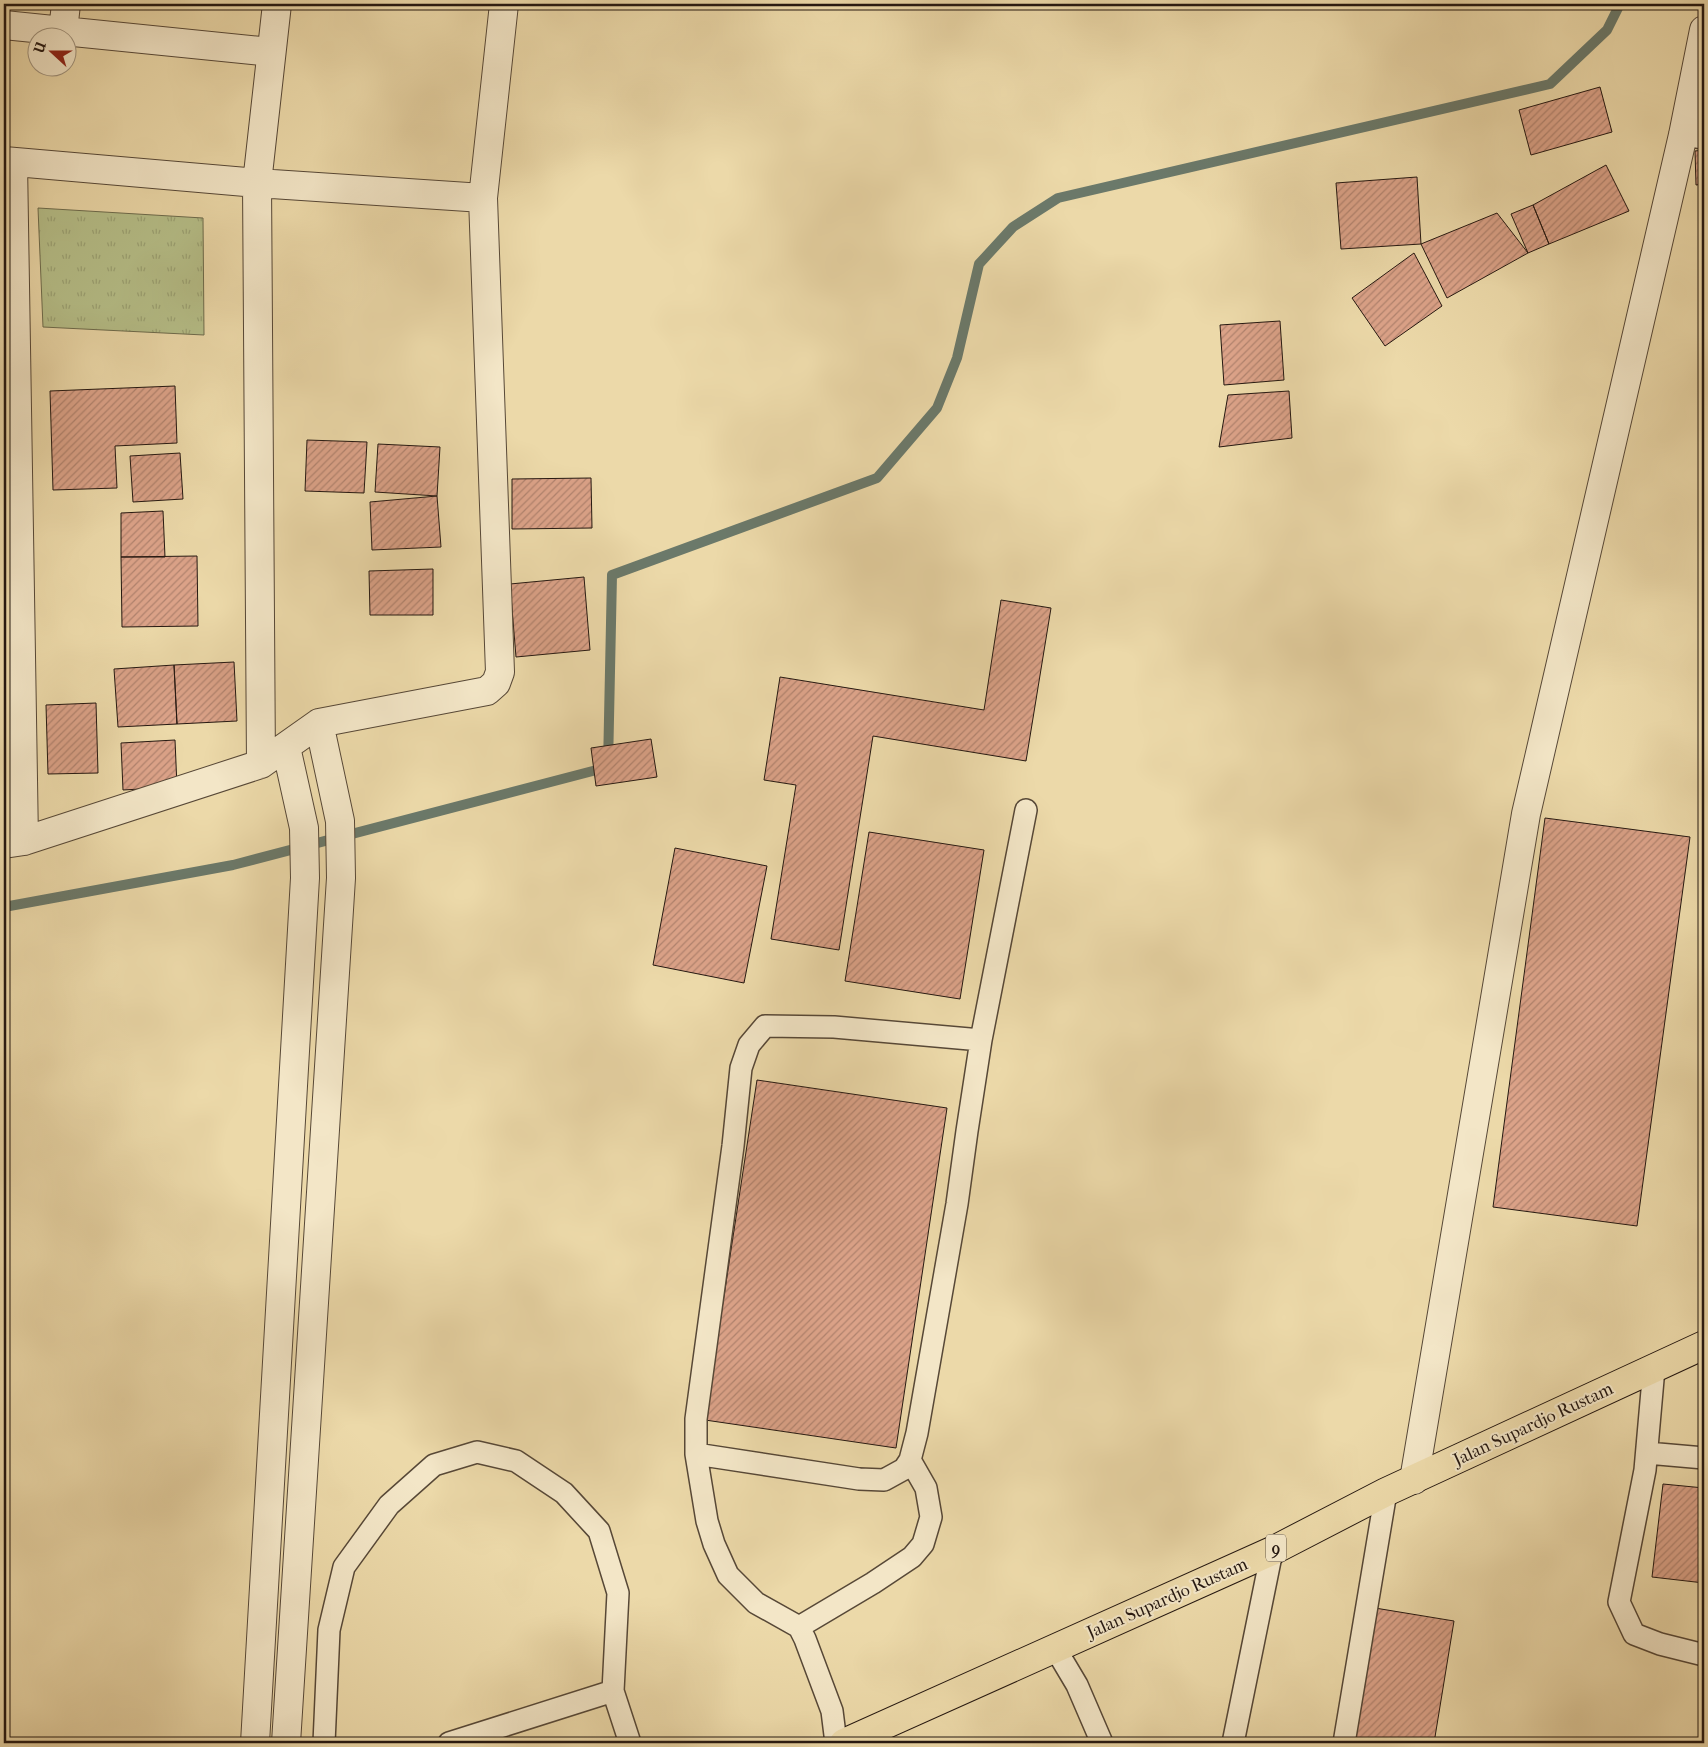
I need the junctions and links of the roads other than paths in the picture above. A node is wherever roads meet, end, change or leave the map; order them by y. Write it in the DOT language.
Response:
graph roads {
  1 [pos="66,4"];
  2 [pos="277,4"];
  3 [pos="504,4"];
  4 [pos="4,25"];
  5 [pos="34,28"];
  6 [pos="63,28"];
  7 [pos="1704,30"];
  8 [pos="78,33"];
  9 [pos="272,52"];
  10 [pos="1694,136"];
  11 [pos="8,162"];
  12 [pos="257,183"];
  13 [pos="483,198"];
  14 [pos="10,323"];
  15 [pos="319,723"];
  16 [pos="286,747"];
  17 [pos="261,764"];
  18 [pos="1026,810"];
  19 [pos="14,842"];
  20 [pos="981,1040"];
  21 [pos="1704,1345"];
  22 [pos="1654,1368"];
  23 [pos="1647,1453"];
  24 [pos="696,1454"];
  25 [pos="1704,1458"];
  26 [pos="910,1460"];
  27 [pos="1414,1480"];
  28 [pos="1386,1492"];
  29 [pos="1272,1550"];
  30 [pos="798,1627"];
  31 [pos="1055,1648"];
  32 [pos="1704,1655"];
  33 [pos="613,1691"];
  34 [pos="255,1743"];
  35 [pos="286,1743"];
  36 [pos="324,1743"];
  37 [pos="449,1743"];
  38 [pos="630,1743"];
  39 [pos="836,1743"];
  40 [pos="844,1743"];
  41 [pos="1102,1743"];
  42 [pos="1234,1743"];
  43 [pos="1344,1743"];
  1 -- 6 [label="street"];
  2 -- 9 [label="street"];
  3 -- 13 [label="street"];
  4 -- 5 [label="street"];
  7 -- 10 [label="street"];
  8 -- 9 [label="street"];
  9 -- 12 [label="street"];
  10 -- 27 [label="street"];
  11 -- 12 [label="street"];
  11 -- 14 [label="street"];
  12 -- 13 [label="street"];
  12 -- 17 [label="street"];
  13 -- 15 [label="street"];
  14 -- 19 [label="street"];
  15 -- 16 [label="street"];
  15 -- 35 [label="street"];
  16 -- 17 [label="street"];
  16 -- 34 [label="street"];
  17 -- 19 [label="street"];
  18 -- 20 [label="lane"];
  20 -- 24 [label="lane"];
  20 -- 26 [label="lane"];
  21 -- 22 [label="highway, Jalan Supardjo Rustam / 9"];
  22 -- 23 [label="lane"];
  22 -- 27 [label="highway, Jalan Supardjo Rustam / 9"];
  23 -- 25 [label="lane"];
  23 -- 32 [label="lane"];
  24 -- 26 [label="lane"];
  24 -- 30 [label="lane"];
  26 -- 30 [label="lane"];
  27 -- 28 [label="highway, Jalan Supardjo Rustam / 9"];
  28 -- 29 [label="highway, Jalan Supardjo Rustam / 9"];
  28 -- 43 [label="lane"];
  29 -- 31 [label="highway, Jalan Supardjo Rustam / 9"];
  29 -- 42 [label="lane"];
  30 -- 39 [label="lane"];
  31 -- 40 [label="highway, Jalan Supardjo Rustam / 9"];
  31 -- 41 [label="lane"];
  33 -- 36 [label="lane"];
  33 -- 37 [label="lane"];
  33 -- 38 [label="lane"];
}
